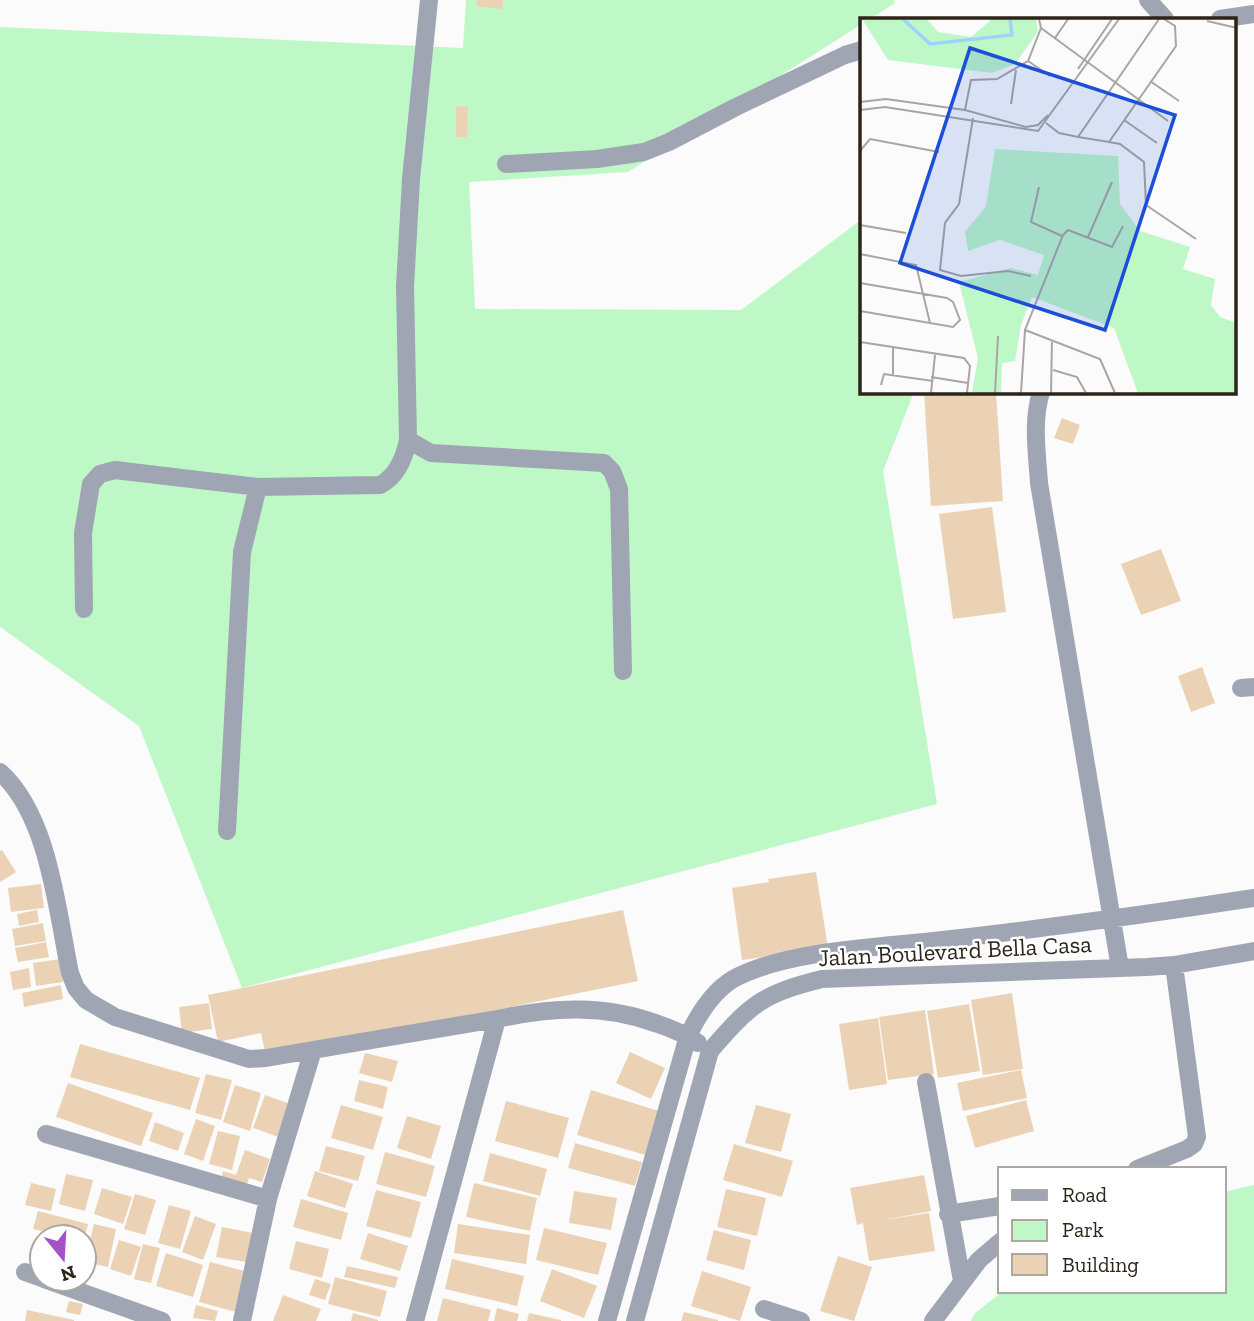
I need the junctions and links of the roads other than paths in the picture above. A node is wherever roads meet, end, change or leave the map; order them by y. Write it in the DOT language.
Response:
graph roads {
  1 [pos="429,0"];
  2 [pos="1149,0"];
  3 [pos="1254,14"];
  4 [pos="1164,18"];
  5 [pos="1227,18"];
  6 [pos="860,51"];
  7 [pos="506,164"];
  8 [pos="1040,394"];
  9 [pos="408,440"];
  10 [pos="258,487"];
  11 [pos="84,609"];
  12 [pos="623,671"];
  13 [pos="0,772"];
  14 [pos="227,831"];
  15 [pos="1254,898"];
  16 [pos="1111,920"];
  17 [pos="1254,951"];
  18 [pos="1174,965"];
  19 [pos="1120,968"];
  20 [pos="497,1019"];
  21 [pos="688,1036"];
  22 [pos="313,1050"];
  23 [pos="710,1051"];
  24 [pos="926,1082"];
  25 [pos="46,1134"];
  26 [pos="1142,1167"];
  27 [pos="268,1199"];
  28 [pos="998,1206"];
  29 [pos="948,1214"];
  30 [pos="998,1244"];
  31 [pos="24,1272"];
  32 [pos="28,1273"];
  33 [pos="962,1281"];
  34 [pos="83,1293"];
  35 [pos="764,1309"];
  36 [pos="162,1321"];
  37 [pos="242,1321"];
  38 [pos="415,1321"];
  39 [pos="607,1321"];
  40 [pos="635,1321"];
  41 [pos="801,1321"];
  42 [pos="933,1321"];
  1 -- 9 [label="street"];
  2 -- 4 [label="street"];
  3 -- 5 [label="street"];
  6 -- 7 [label="street"];
  8 -- 16 [label="street"];
  9 -- 10 [label="street"];
  9 -- 12 [label="street"];
  10 -- 11 [label="street"];
  10 -- 14 [label="street"];
  13 -- 22 [label="street"];
  15 -- 16 [label="street, Jalan Boulevard Bella Casa"];
  16 -- 19 [label="street"];
  16 -- 21 [label="street, Jalan Boulevard Bella Casa"];
  17 -- 18 [label="street, Jalan Boulevard Bella Casa"];
  18 -- 19 [label="street, Jalan Boulevard Bella Casa"];
  18 -- 26 [label="street"];
  19 -- 23 [label="street, Jalan Boulevard Bella Casa"];
  20 -- 21 [label="street"];
  20 -- 22 [label="street"];
  20 -- 38 [label="street"];
  21 -- 23 [label="street"];
  21 -- 39 [label="street, Jalan Boulevard Bella Casa"];
  22 -- 27 [label="street"];
  23 -- 40 [label="street, Jalan Boulevard Bella Casa"];
  24 -- 29 [label="street"];
  25 -- 27 [label="street"];
  27 -- 37 [label="street"];
  28 -- 29 [label="street"];
  29 -- 33 [label="street"];
  30 -- 33 [label="street"];
  31 -- 32 [label="street"];
  33 -- 42 [label="street"];
  34 -- 36 [label="street"];
  35 -- 41 [label="street"];
}
